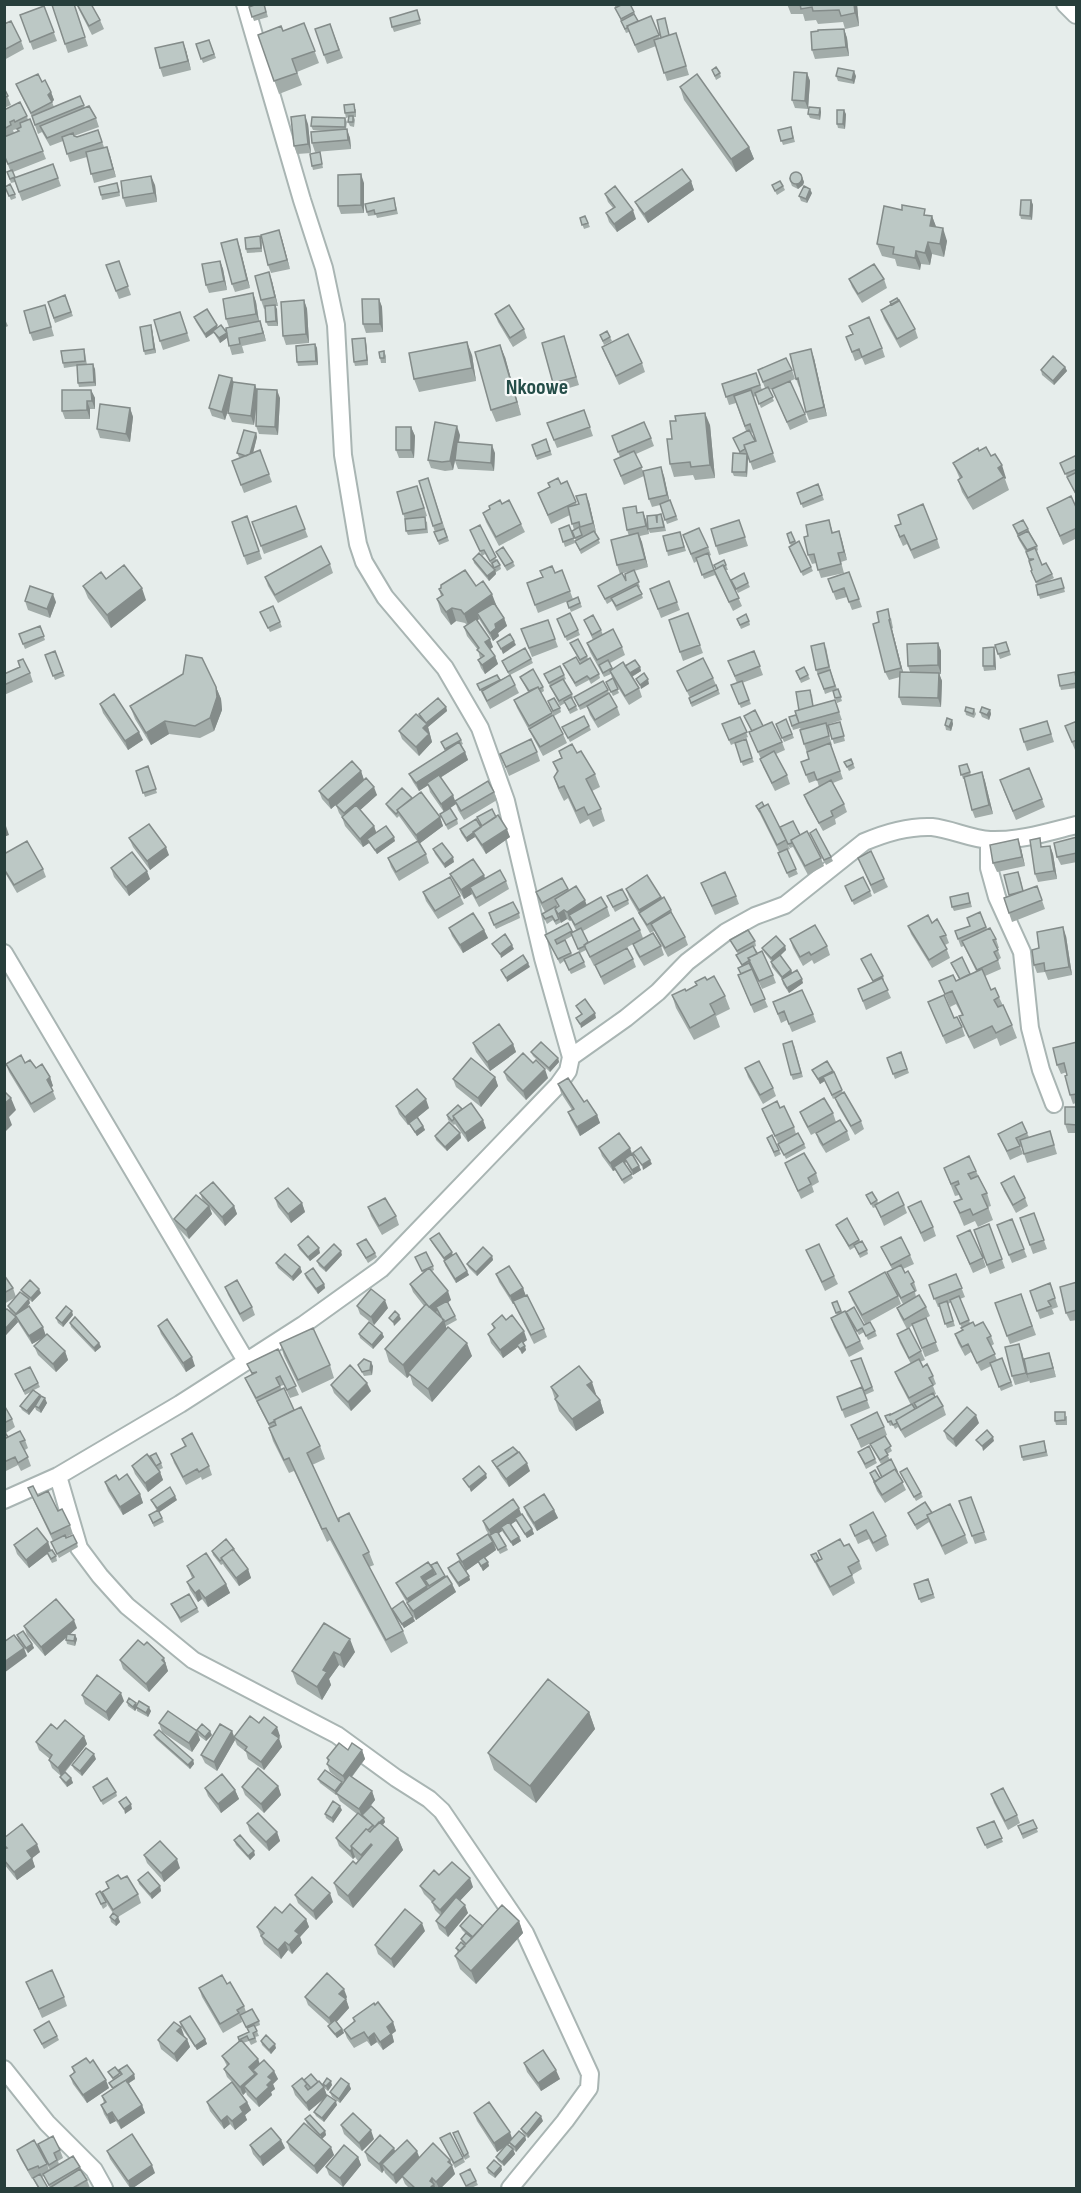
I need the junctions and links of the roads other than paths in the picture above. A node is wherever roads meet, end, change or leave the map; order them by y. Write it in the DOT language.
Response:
graph roads {
  1 [pos="245,4"];
  2 [pos="1065,4"];
  3 [pos="1077,15"];
  4 [pos="1077,825"];
  5 [pos="989,840"];
  6 [pos="4,953"];
  7 [pos="571,1057"];
  8 [pos="1054,1104"];
  9 [pos="246,1362"];
  10 [pos="58,1476"];
  11 [pos="4,1500"];
  12 [pos="4,2069"];
  13 [pos="104,2188"];
  14 [pos="510,2188"];
  1 -- 7 [label="street"];
  2 -- 3 [label="street"];
  4 -- 5 [label="street"];
  5 -- 7 [label="street"];
  5 -- 8 [label="street"];
  6 -- 9 [label="street"];
  7 -- 9 [label="street"];
  9 -- 10 [label="street"];
  10 -- 11 [label="street"];
  10 -- 14 [label="street"];
  12 -- 13 [label="street"];
}
